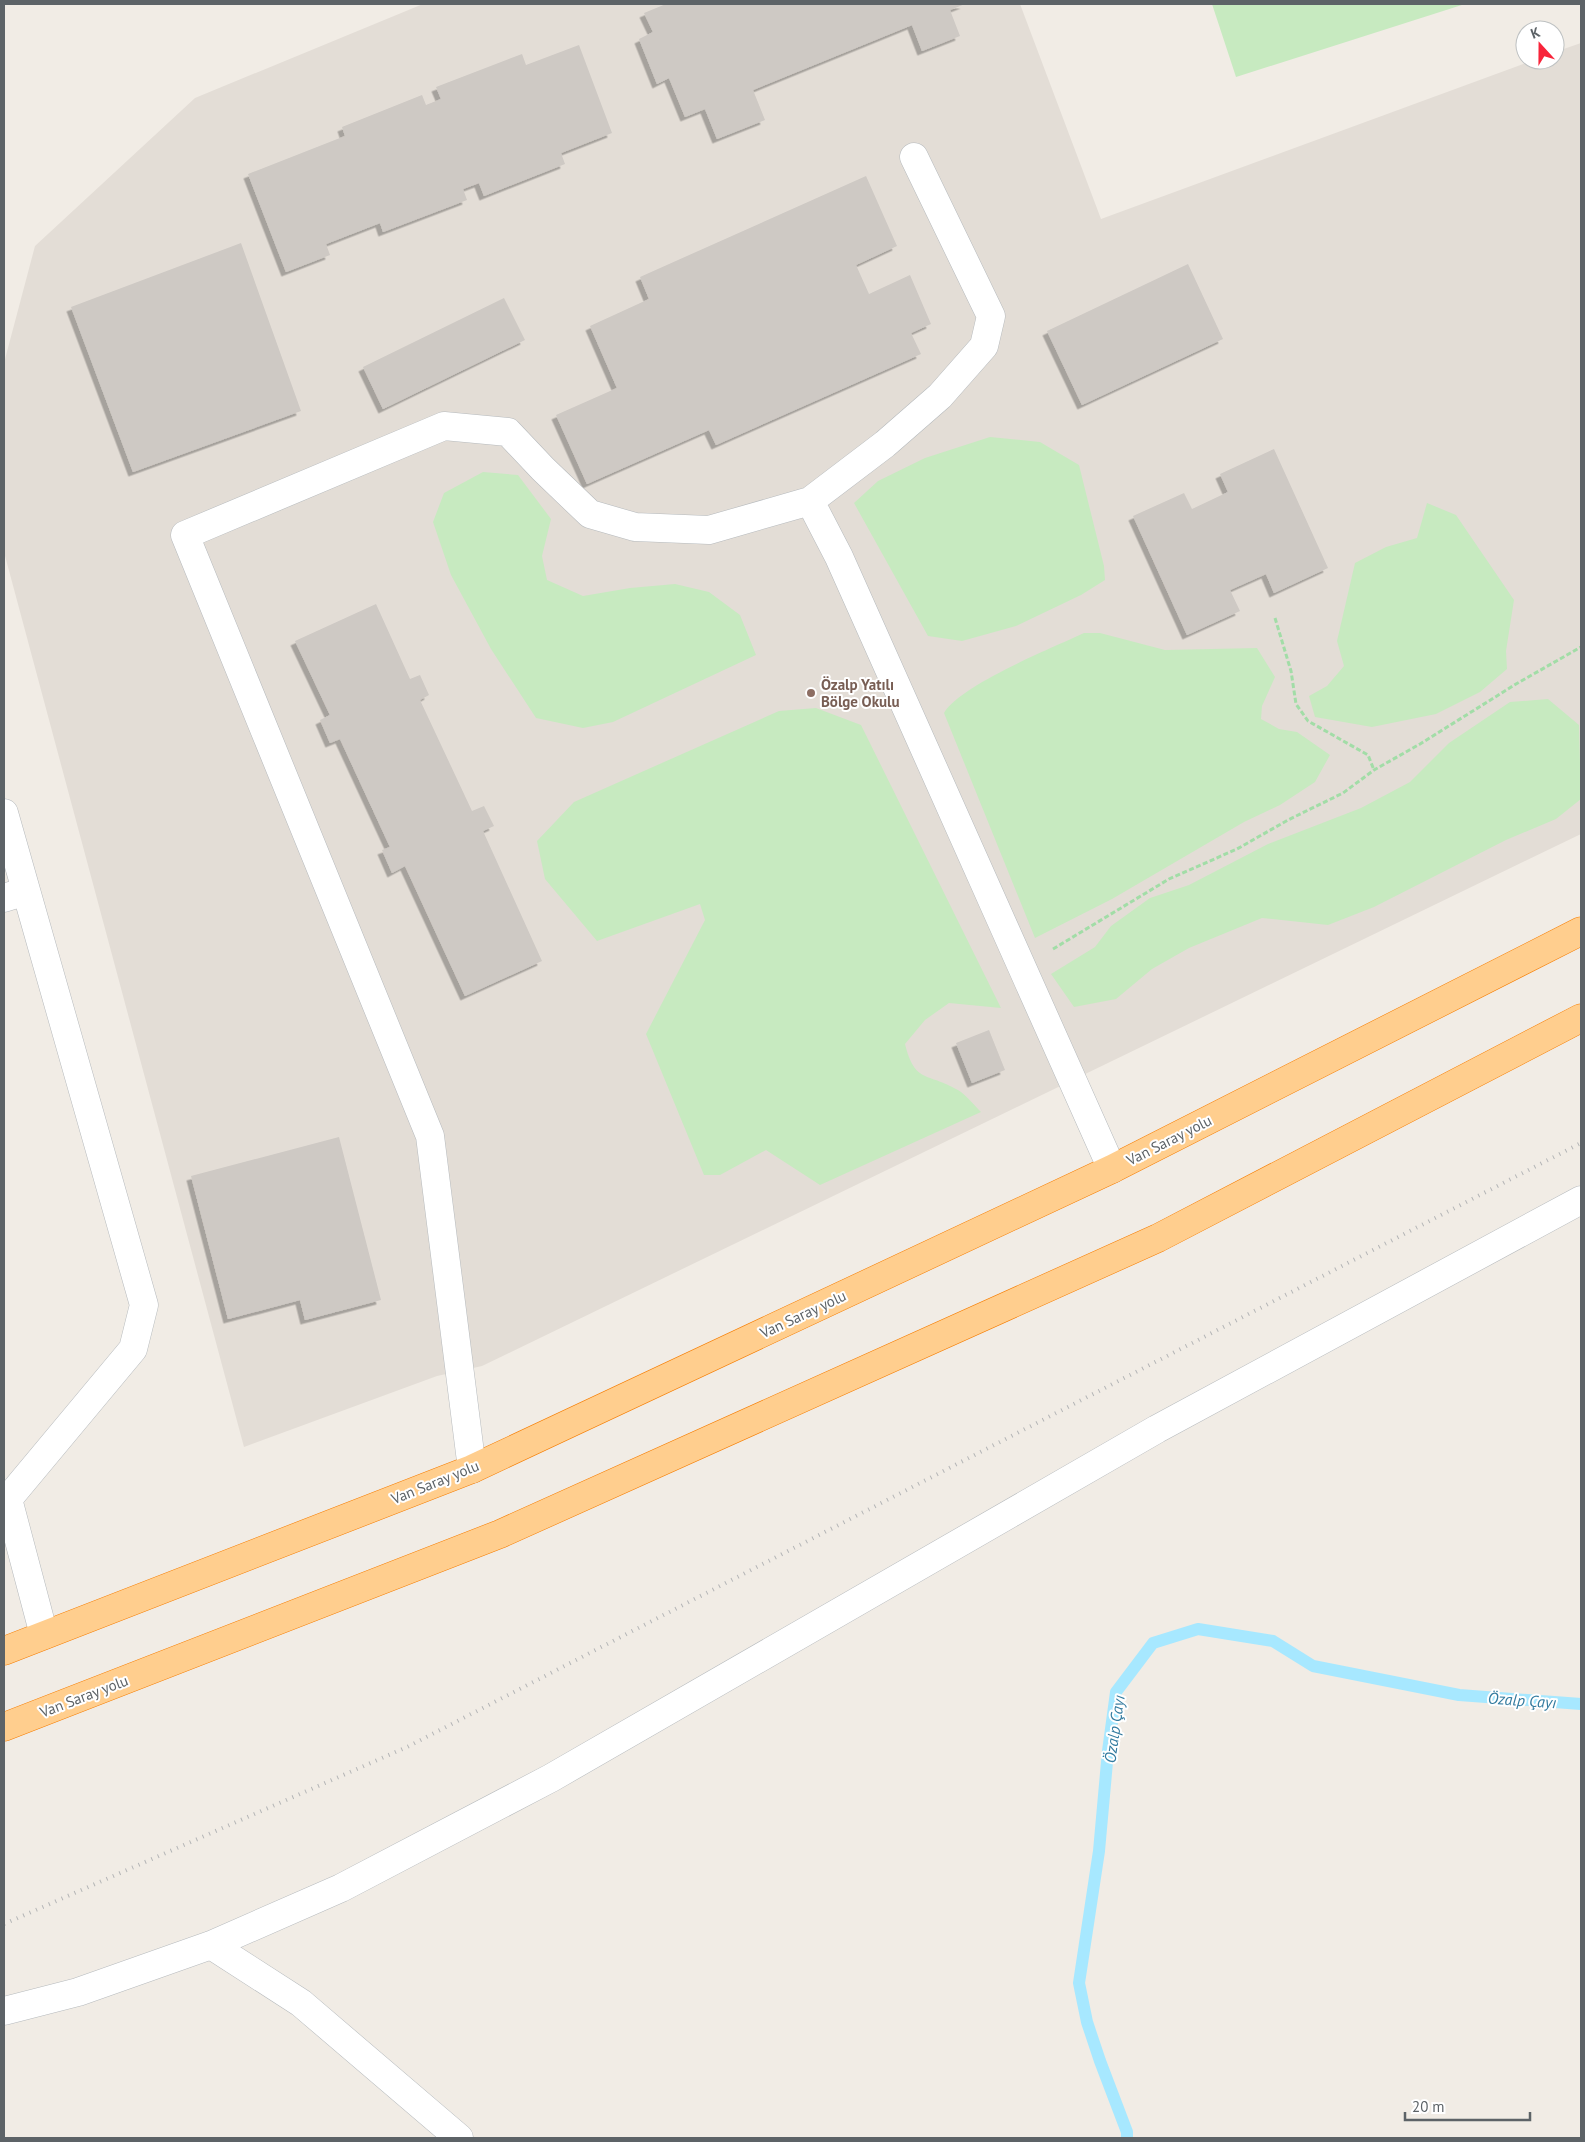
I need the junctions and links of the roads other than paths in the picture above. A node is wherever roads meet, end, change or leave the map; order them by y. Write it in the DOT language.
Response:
graph roads {
  1 [pos="914,157"];
  2 [pos="810,501"];
  3 [pos="4,813"];
  4 [pos="15,894"];
  5 [pos="1581,932"];
  6 [pos="1581,1018"];
  7 [pos="1112,1169"];
  8 [pos="1581,1200"];
  9 [pos="472,1468"];
  10 [pos="44,1635"];
  11 [pos="4,1650"];
  12 [pos="4,1728"];
  13 [pos="211,1945"];
  14 [pos="4,2011"];
  15 [pos="459,2138"];
  1 -- 2 [label="street"];
  2 -- 7 [label="street"];
  2 -- 9 [label="street"];
  3 -- 4 [label="street"];
  4 -- 10 [label="street"];
  5 -- 7 [label="highway, Van Saray yolu"];
  6 -- 12 [label="highway, Van Saray yolu"];
  7 -- 9 [label="highway, Van Saray yolu"];
  8 -- 13 [label="street"];
  9 -- 10 [label="highway, Van Saray yolu"];
  10 -- 11 [label="highway, Van Saray yolu"];
  13 -- 14 [label="street"];
  13 -- 15 [label="street"];
}
